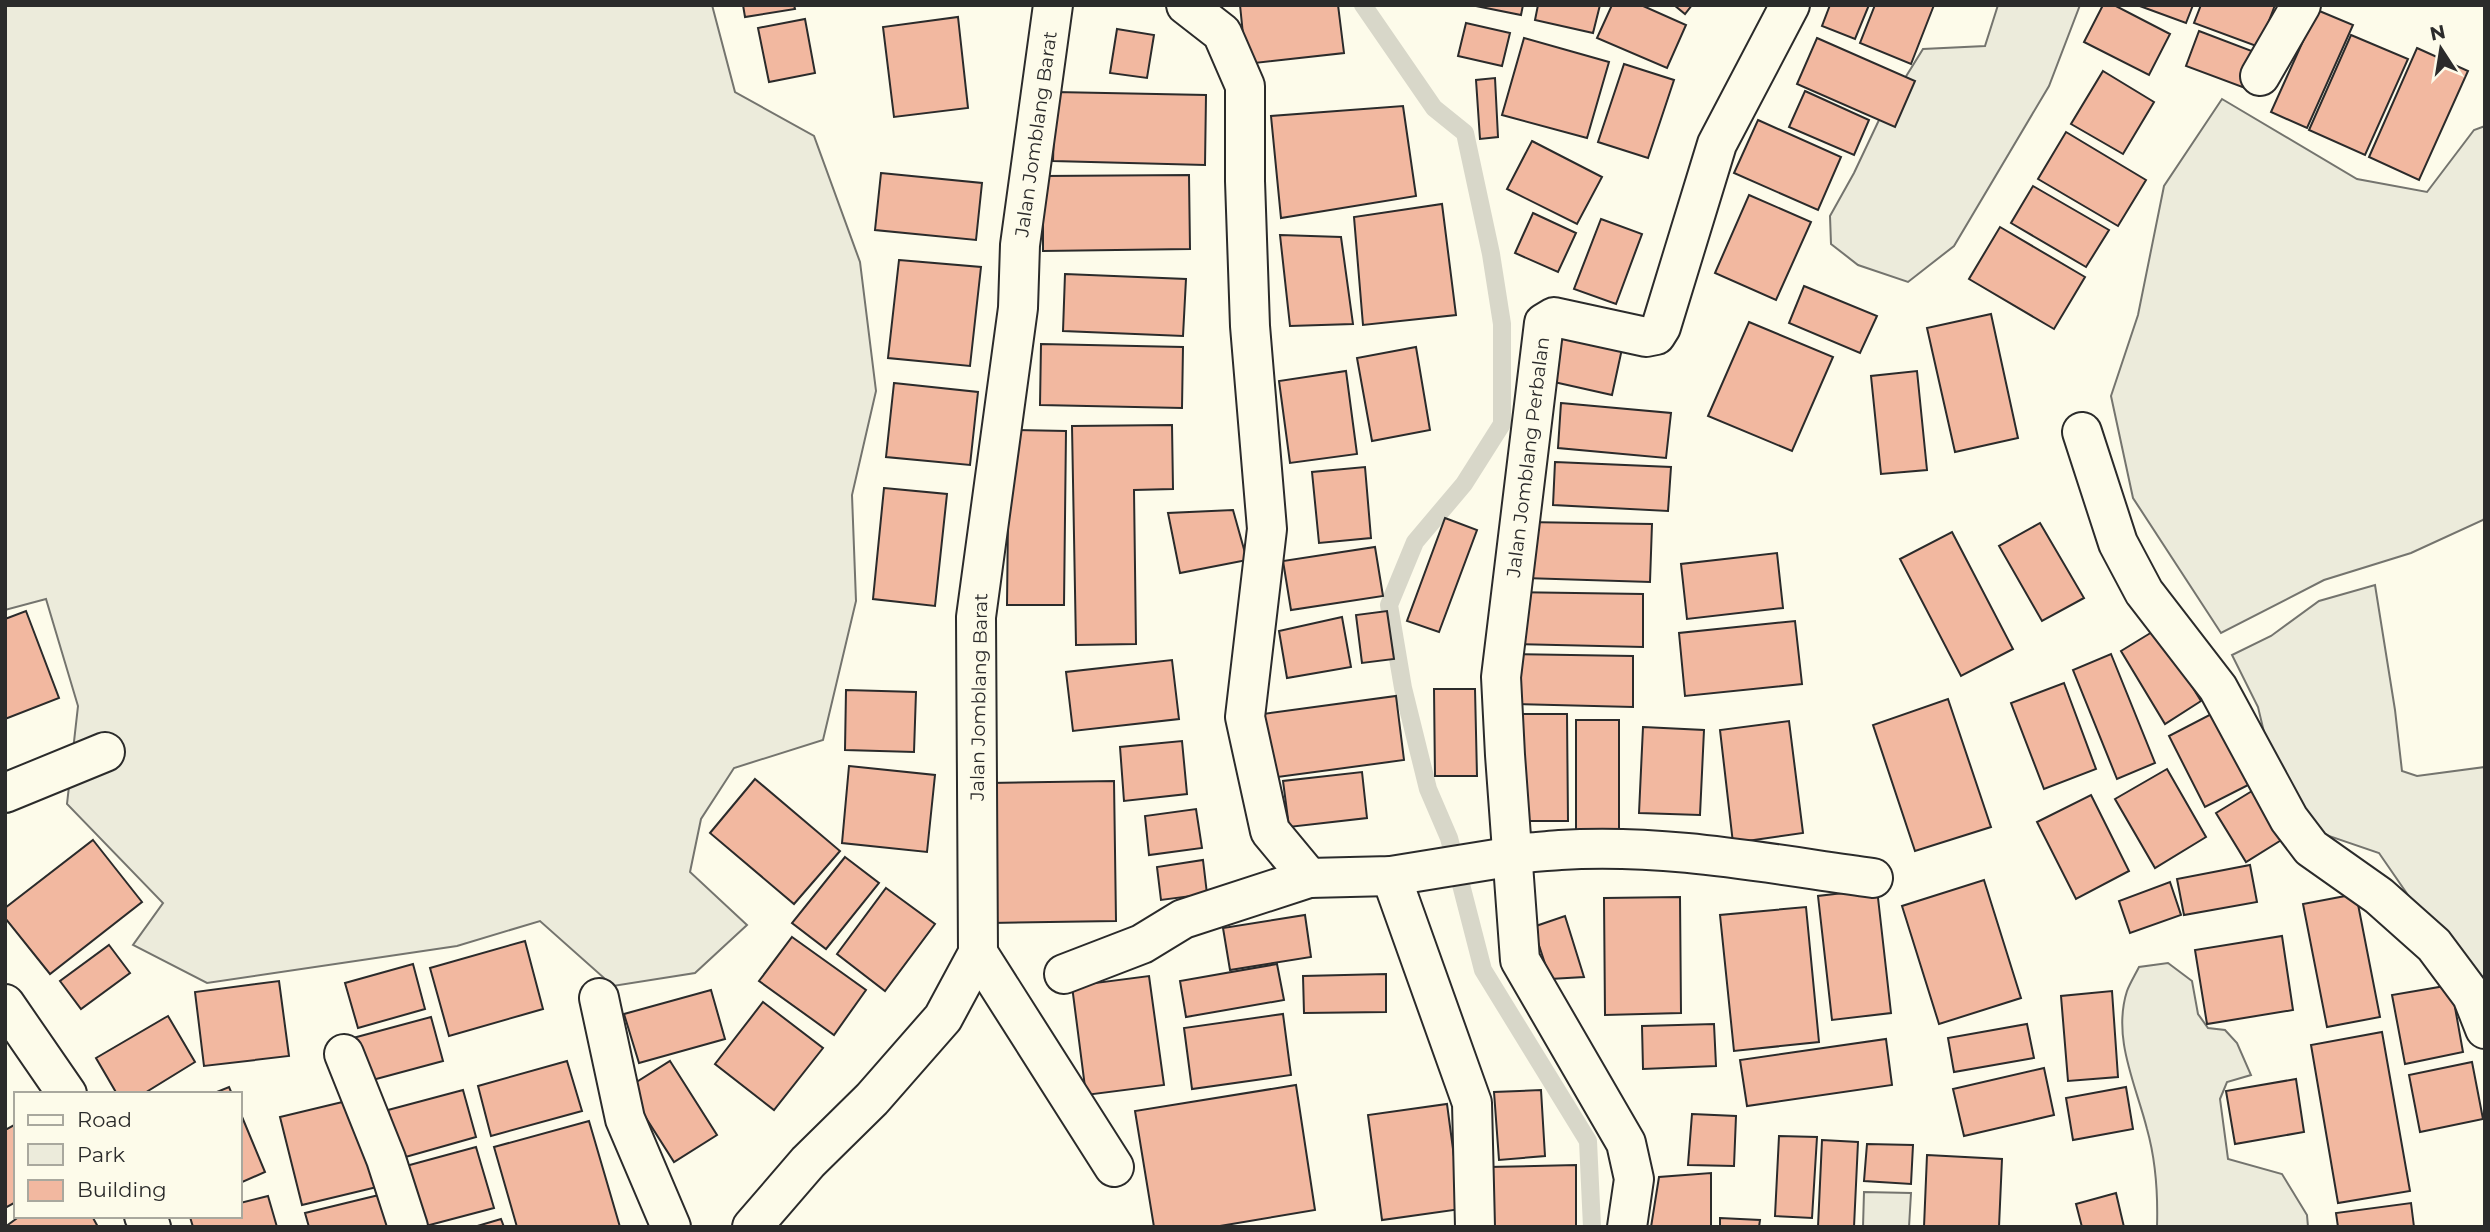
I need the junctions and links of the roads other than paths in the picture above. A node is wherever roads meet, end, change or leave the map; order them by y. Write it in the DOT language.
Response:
graph roads {
  1 [pos="1053,5"];
  2 [pos="1186,5"];
  3 [pos="1790,5"];
  4 [pos="2301,5"];
  5 [pos="2260,76"];
  6 [pos="2082,432"];
  7 [pos="105,752"];
  8 [pos="5,793"];
  9 [pos="1496,857"];
  10 [pos="1391,876"];
  11 [pos="1309,878"];
  12 [pos="1873,878"];
  13 [pos="978,953"];
  14 [pos="1064,974"];
  15 [pos="599,998"];
  16 [pos="5,1004"];
  17 [pos="2482,1012"];
  18 [pos="344,1054"];
  19 [pos="66,1092"];
  20 [pos="1114,1167"];
  21 [pos="408,1227"];
  22 [pos="671,1227"];
  23 [pos="752,1227"];
  24 [pos="1475,1227"];
  25 [pos="1627,1227"];
  1 -- 13 [label="street, Jalan Jomblang Barat"];
  2 -- 11 [label="street"];
  3 -- 9 [label="street, Jalan Jomblang Perbalan"];
  4 -- 5 [label="street"];
  6 -- 17 [label="street"];
  7 -- 8 [label="street"];
  9 -- 10 [label="street"];
  9 -- 12 [label="street"];
  9 -- 25 [label="street, Jalan Jomblang Perbalan"];
  10 -- 11 [label="street"];
  10 -- 24 [label="street"];
  11 -- 14 [label="street"];
  13 -- 20 [label="street"];
  13 -- 23 [label="street, Jalan Jomblang Barat"];
  15 -- 22 [label="street"];
  16 -- 19 [label="street"];
  18 -- 21 [label="street"];
}
